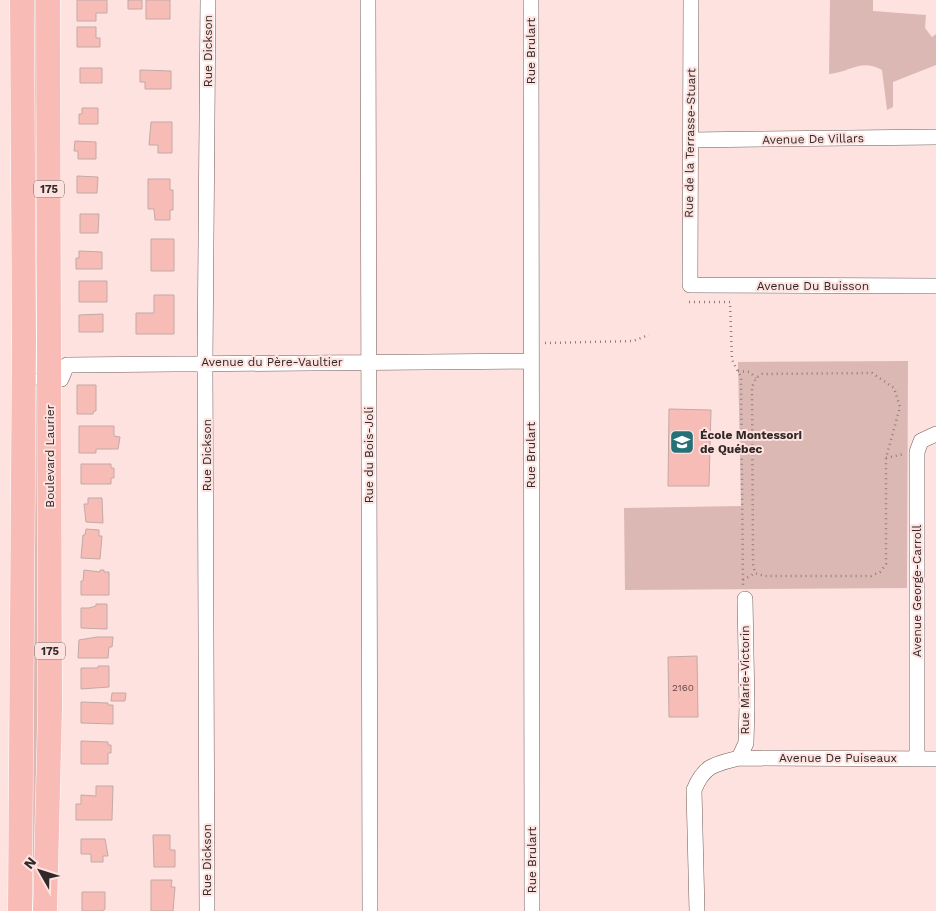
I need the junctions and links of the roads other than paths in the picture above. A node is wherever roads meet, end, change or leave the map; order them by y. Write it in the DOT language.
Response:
graph roads {
  1 [pos="22,0"];
  2 [pos="48,0"];
  3 [pos="208,0"];
  4 [pos="368,0"];
  5 [pos="531,0"];
  6 [pos="691,0"];
  7 [pos="936,137"];
  8 [pos="690,140"];
  9 [pos="690,285"];
  10 [pos="936,286"];
  11 [pos="530,361"];
  12 [pos="205,362"];
  13 [pos="369,362"];
  14 [pos="24,378"];
  15 [pos="51,379"];
  16 [pos="936,434"];
  17 [pos="745,599"];
  18 [pos="739,758"];
  19 [pos="917,759"];
  20 [pos="936,759"];
  21 [pos="20,911"];
  22 [pos="45,911"];
  23 [pos="207,911"];
  24 [pos="370,911"];
  25 [pos="532,911"];
  26 [pos="697,911"];
  1 -- 14 [label="main road, 175"];
  2 -- 15 [label="main road, Boulevard Laurier / 175"];
  3 -- 12 [label="street, Rue Dickson"];
  4 -- 13 [label="street, Rue du Bois-Joli"];
  5 -- 11 [label="street, Rue Brulart"];
  6 -- 8 [label="street, Rue de la Terrasse-Stuart"];
  7 -- 8 [label="street, Avenue De Villars"];
  8 -- 9 [label="street, Rue de la Terrasse-Stuart"];
  9 -- 10 [label="street, Avenue Du Buisson"];
  11 -- 13 [label="street, Avenue du Père-Vaultier"];
  11 -- 25 [label="street, Rue Brulart"];
  12 -- 13 [label="street, Avenue du Père-Vaultier"];
  12 -- 15 [label="street, Avenue du Père-Vaultier"];
  12 -- 23 [label="street, Rue Dickson"];
  13 -- 24 [label="street, Rue du Bois-Joli"];
  14 -- 15 [label="street"];
  14 -- 21 [label="main road, 175"];
  15 -- 22 [label="main road, Boulevard Laurier / 175"];
  16 -- 19 [label="street, Avenue George-Carroll"];
  17 -- 18 [label="street, Rue Marie-Victorin"];
  18 -- 19 [label="street, Avenue De Puiseaux"];
  18 -- 26 [label="street"];
  19 -- 20 [label="street, Avenue De Puiseaux"];
}
